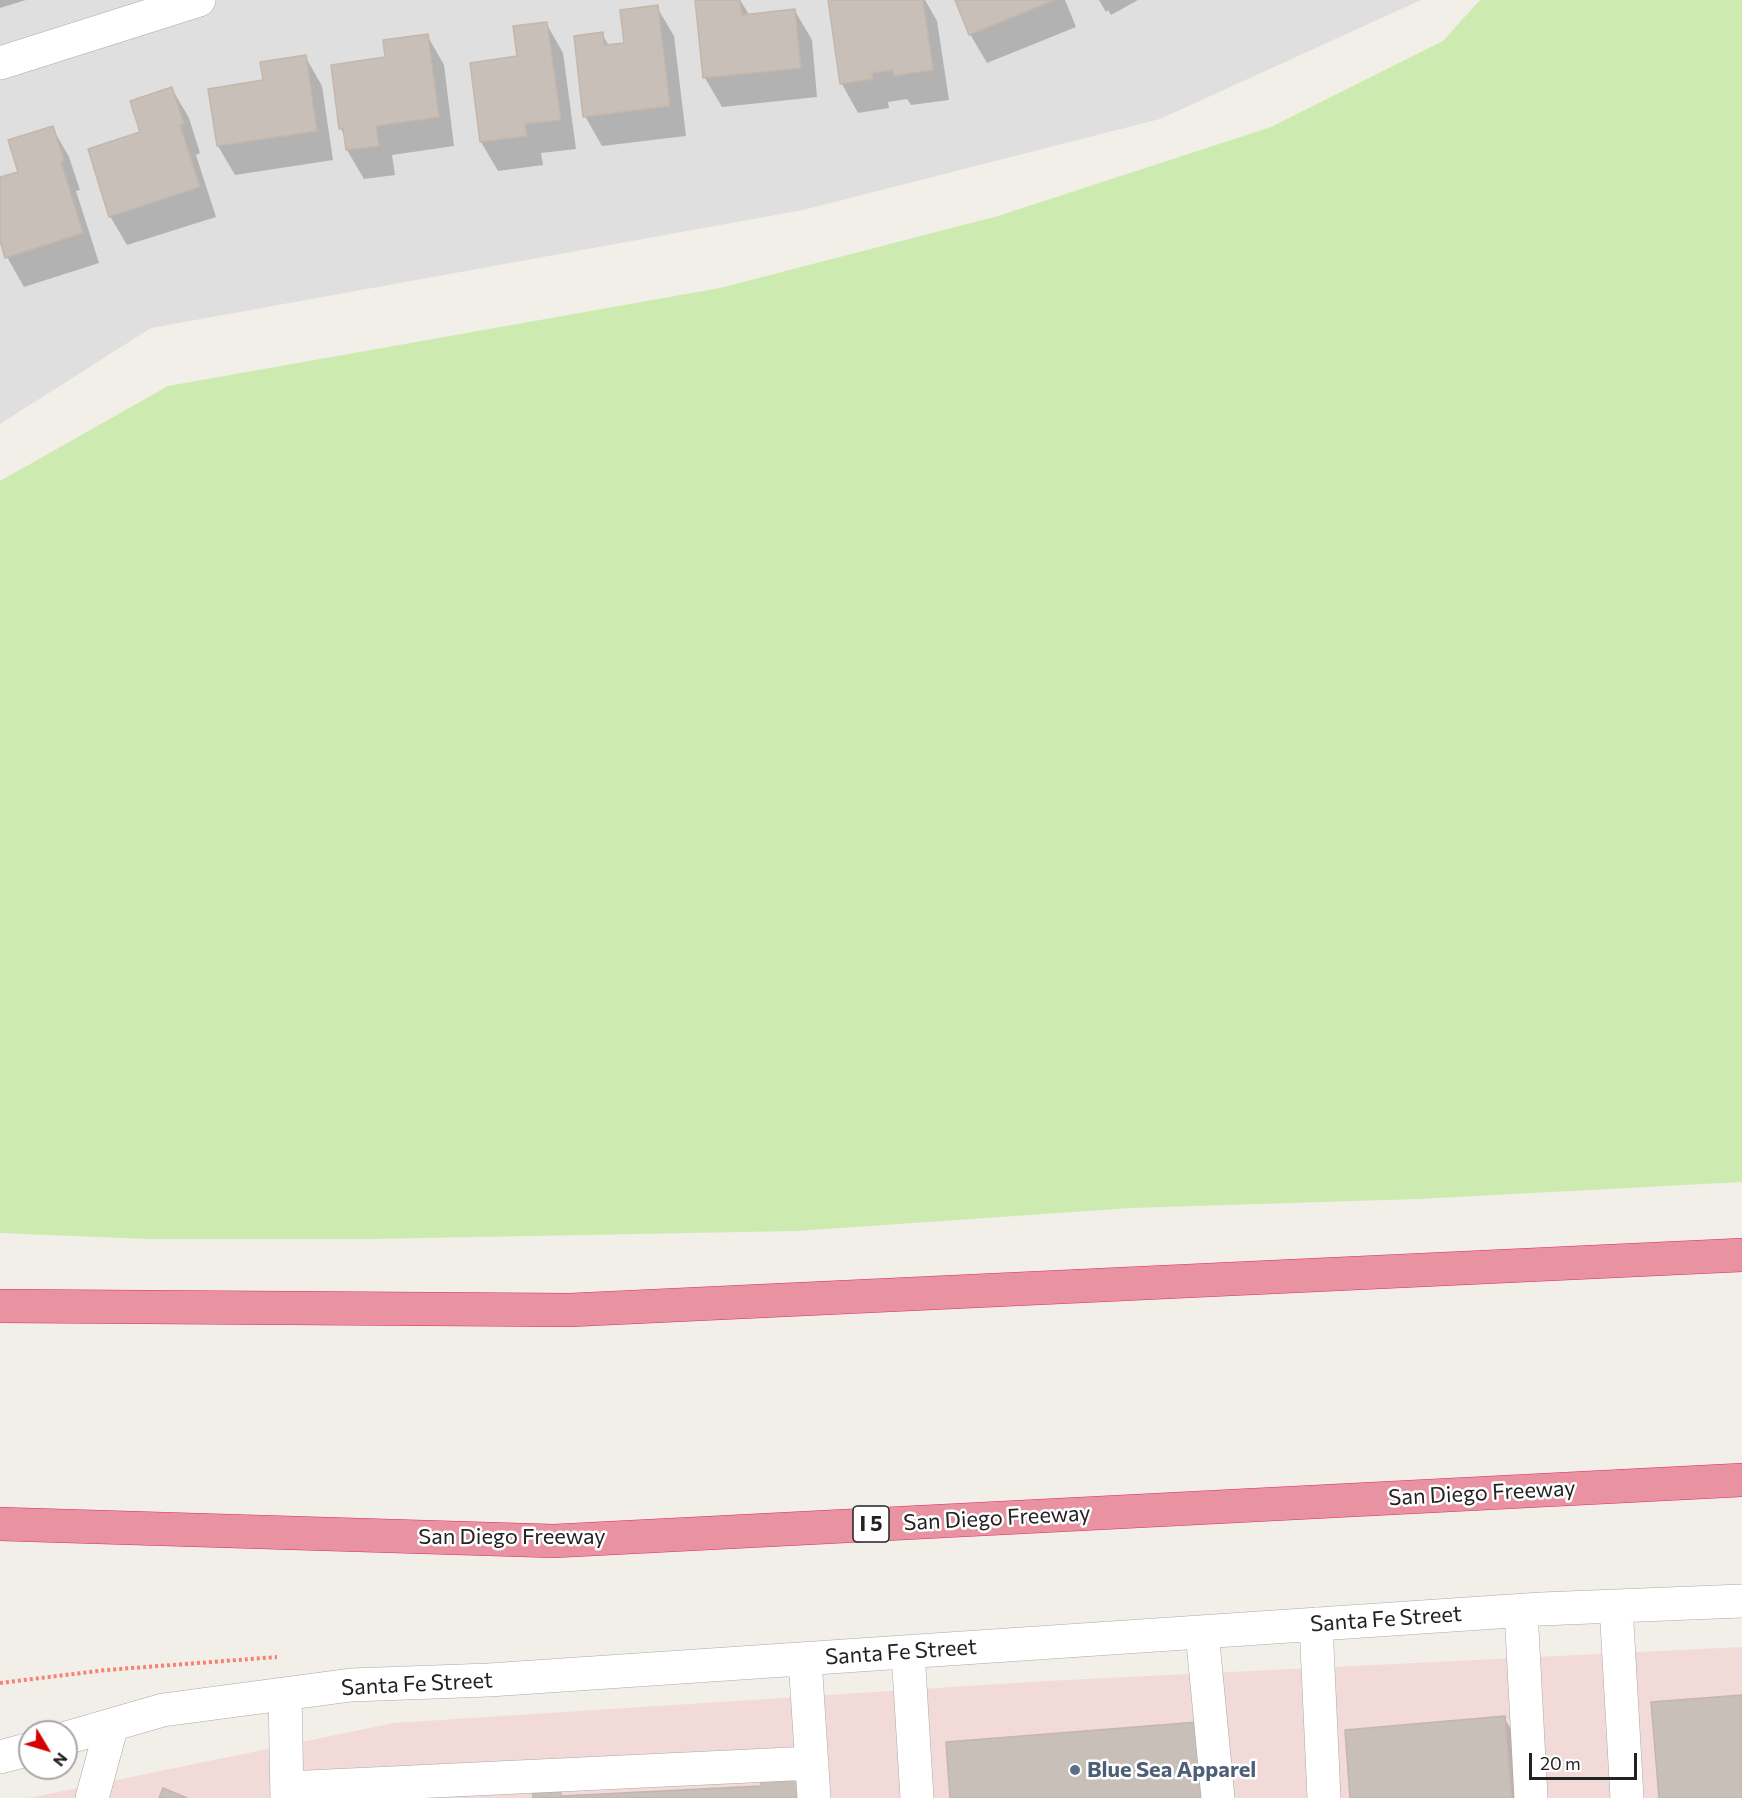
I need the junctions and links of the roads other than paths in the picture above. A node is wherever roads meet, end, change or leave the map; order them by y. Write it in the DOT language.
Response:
graph roads {
  1 [pos="199,0"];
  2 [pos="0,63"];
  3 [pos="1742,1255"];
  4 [pos="0,1306"];
  5 [pos="1742,1480"];
  6 [pos="0,1524"];
  7 [pos="1742,1601"];
  8 [pos="1616,1606"];
  9 [pos="1521,1611"];
  10 [pos="1316,1624"];
  11 [pos="1202,1632"];
  12 [pos="908,1652"];
  13 [pos="804,1659"];
  14 [pos="285,1694"];
  15 [pos="112,1725"];
  16 [pos="78,1735"];
  17 [pos="18,1752"];
  18 [pos="0,1757"];
  19 [pos="812,1763"];
  20 [pos="287,1793"];
  21 [pos="92,1798"];
  22 [pos="814,1798"];
  23 [pos="917,1798"];
  24 [pos="1218,1798"];
  25 [pos="1324,1798"];
  26 [pos="1531,1798"];
  27 [pos="1627,1798"];
  1 -- 2 [label="street"];
  3 -- 4 [label="highway"];
  5 -- 6 [label="highway, San Diego Freeway / I 5"];
  7 -- 8 [label="street, Santa Fe Street"];
  8 -- 9 [label="street, Santa Fe Street"];
  8 -- 27 [label="street"];
  9 -- 10 [label="street, Santa Fe Street"];
  9 -- 26 [label="street"];
  10 -- 11 [label="street, Santa Fe Street"];
  10 -- 25 [label="street"];
  11 -- 12 [label="street, Santa Fe Street"];
  11 -- 24 [label="street"];
  12 -- 13 [label="street, Santa Fe Street"];
  12 -- 23 [label="street"];
  13 -- 14 [label="street, Santa Fe Street"];
  13 -- 19 [label="street"];
  14 -- 15 [label="street, Santa Fe Street"];
  14 -- 20 [label="street"];
  15 -- 16 [label="street, Santa Fe Street"];
  15 -- 21 [label="street"];
  17 -- 18 [label="street"];
  19 -- 20 [label="street"];
  19 -- 22 [label="street"];
}
